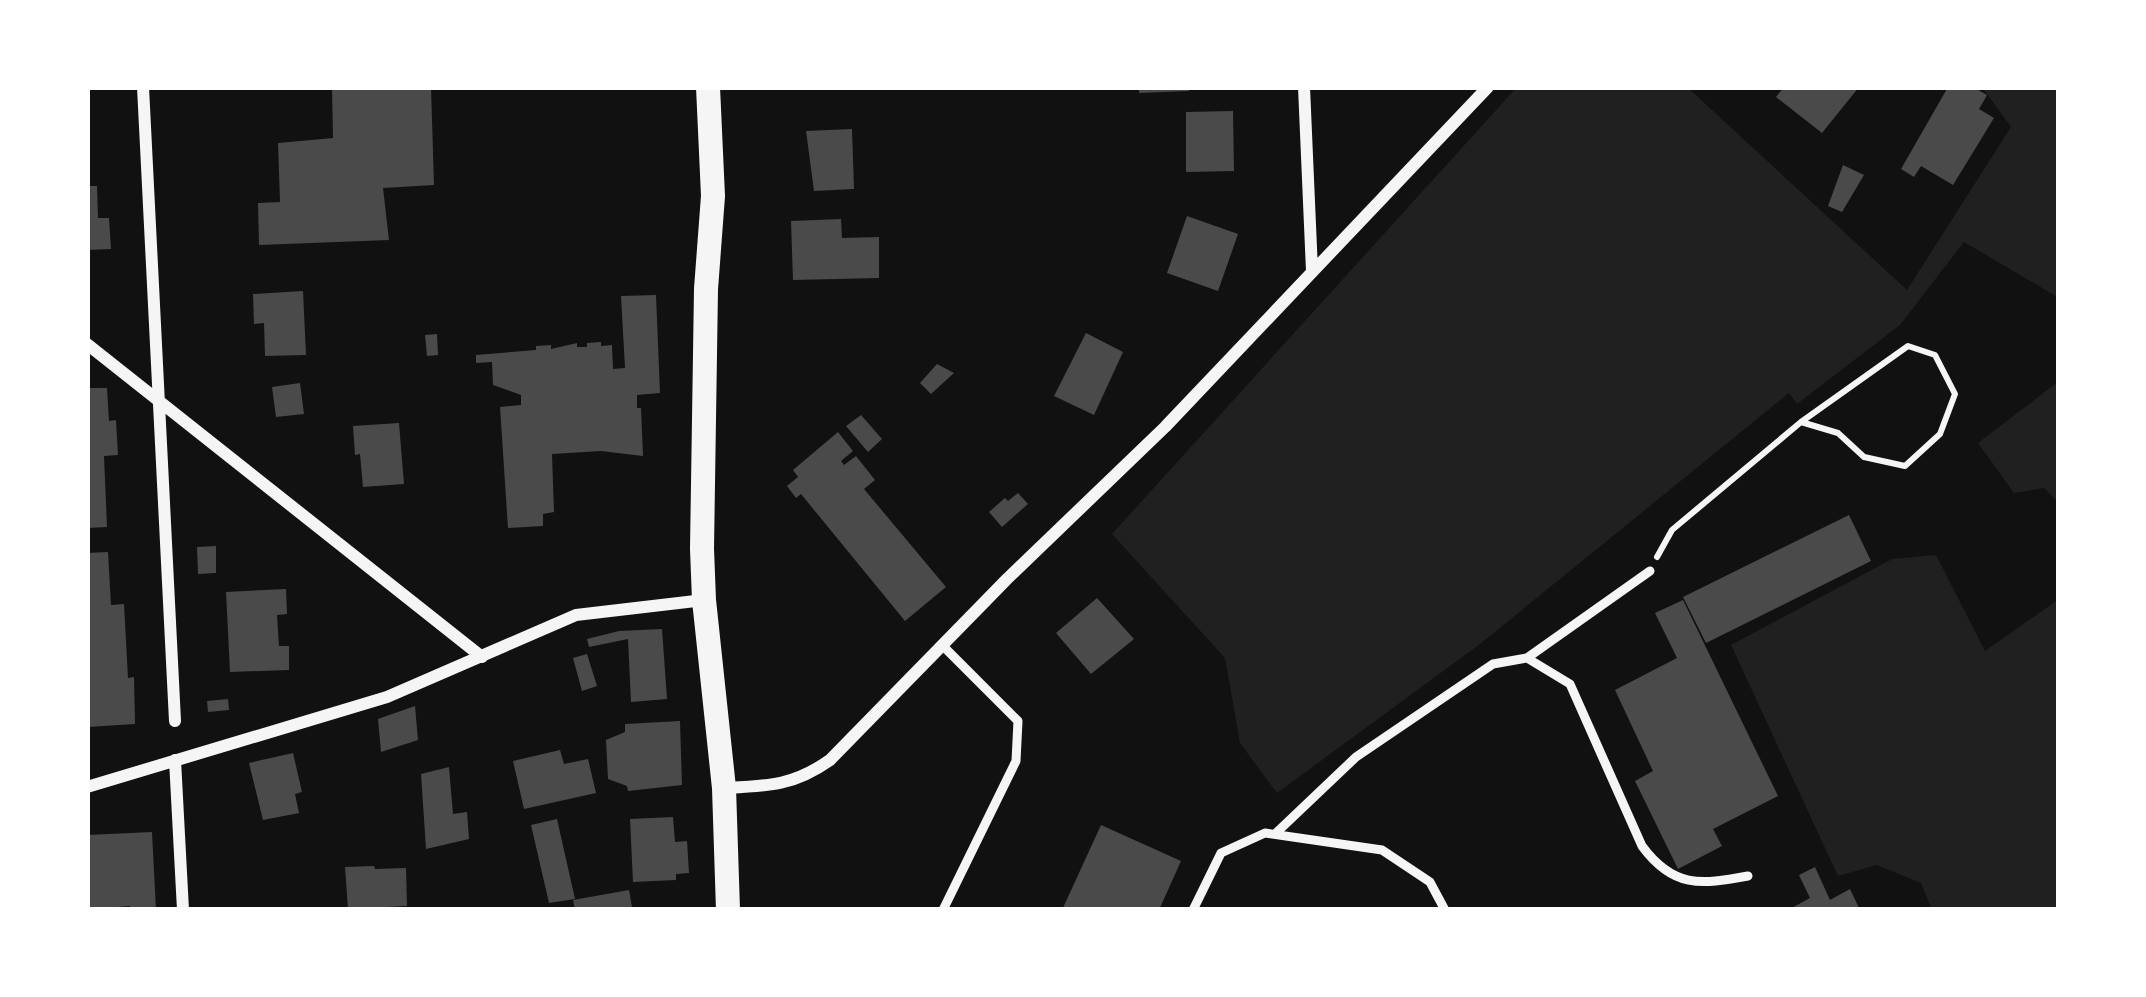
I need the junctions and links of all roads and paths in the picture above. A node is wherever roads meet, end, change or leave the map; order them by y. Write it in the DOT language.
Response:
graph roads {
  1 [pos="143,87"];
  2 [pos="708,87"];
  3 [pos="1304,87"];
  4 [pos="1488,87"];
  5 [pos="1312,272"];
  6 [pos="87,344"];
  7 [pos="156,398"];
  8 [pos="1801,422"];
  9 [pos="1650,571"];
  10 [pos="704,600"];
  11 [pos="943,646"];
  12 [pos="482,656"];
  13 [pos="1527,658"];
  14 [pos="175,721"];
  15 [pos="176,760"];
  16 [pos="87,788"];
  17 [pos="724,788"];
  18 [pos="1275,834"];
  19 [pos="1748,876"];
  20 [pos="183,910"];
  21 [pos="728,910"];
  22 [pos="944,910"];
  23 [pos="1193,910"];
  24 [pos="1445,910"];
  1 -- 7 [label="street"];
  2 -- 10 [label="main road"];
  3 -- 5 [label="street"];
  4 -- 5 [label="street"];
  5 -- 11 [label="street"];
  6 -- 7 [label="street"];
  7 -- 12 [label="street"];
  7 -- 14 [label="street"];
  8 -- 8 [label="path"];
  8 -- 9 [label="path"];
  9 -- 13 [label="lane"];
  10 -- 12 [label="street"];
  10 -- 17 [label="main road"];
  11 -- 17 [label="street"];
  11 -- 22 [label="lane"];
  12 -- 15 [label="street"];
  13 -- 18 [label="lane"];
  13 -- 19 [label="lane"];
  15 -- 16 [label="street"];
  15 -- 20 [label="street"];
  17 -- 21 [label="main road"];
  18 -- 23 [label="lane"];
  18 -- 24 [label="lane"];
}
